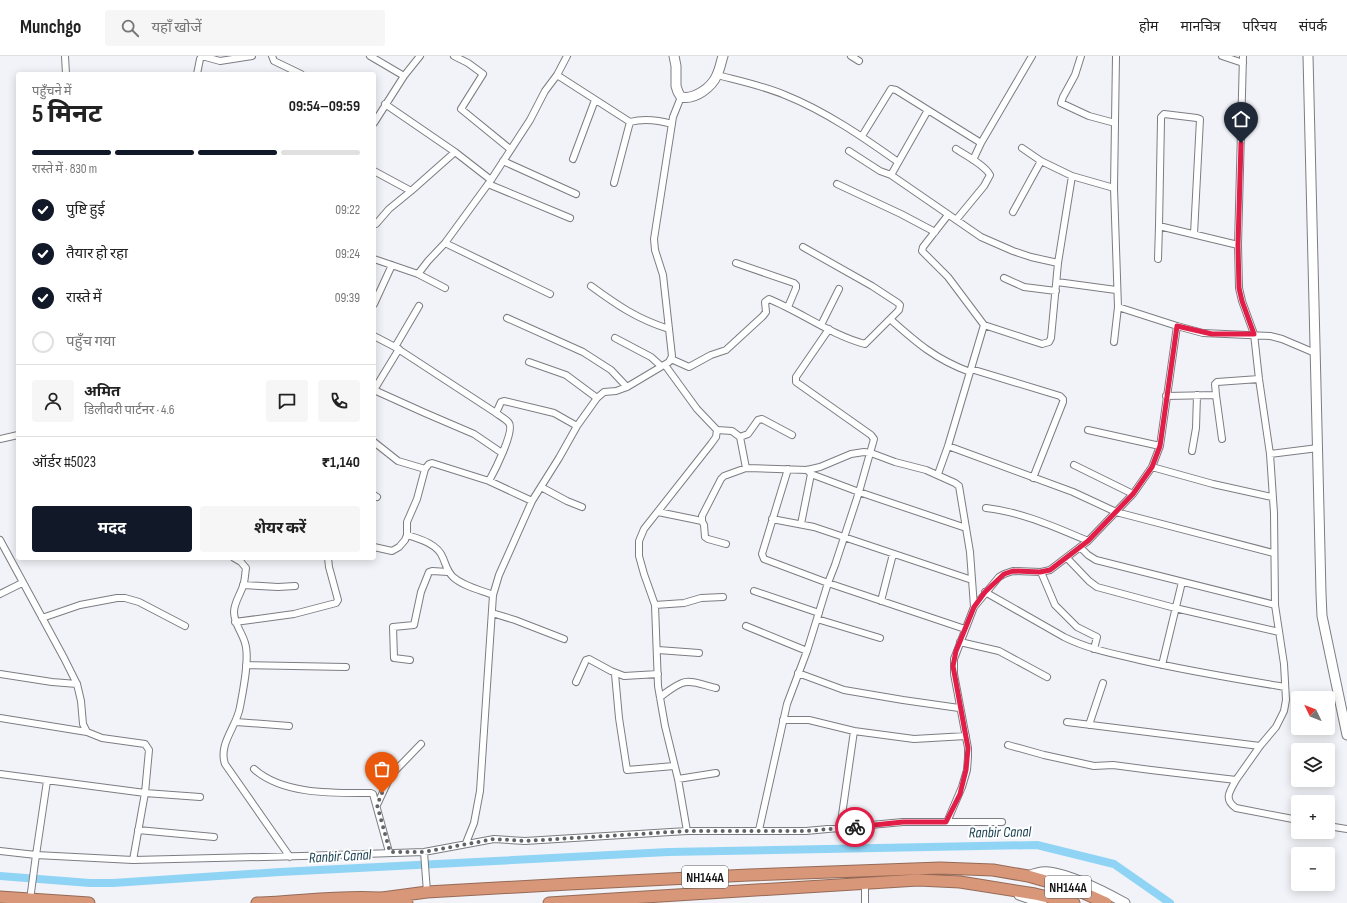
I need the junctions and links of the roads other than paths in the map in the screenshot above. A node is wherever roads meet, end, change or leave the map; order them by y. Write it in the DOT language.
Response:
graph roads {
  1 [pos="65,56"];
  2 [pos="252,56"];
  3 [pos="272,56"];
  4 [pos="370,56"];
  5 [pos="420,56"];
  6 [pos="454,56"];
  7 [pos="472,56"];
  8 [pos="567,56"];
  9 [pos="674,56"];
  10 [pos="723,56"];
  11 [pos="851,56"];
  12 [pos="1032,56"];
  13 [pos="1081,56"];
  14 [pos="1116,56"];
  15 [pos="1222,56"];
  16 [pos="1308,56"];
  17 [pos="378,58"];
  18 [pos="1243,59"];
  19 [pos="858,61"];
  20 [pos="468,62"];
  21 [pos="66,72"];
  22 [pos="197,72"];
  23 [pos="297,72"];
  24 [pos="557,75"];
  25 [pos="718,75"];
  26 [pos="404,76"];
  27 [pos="681,97"];
  28 [pos="595,100"];
  29 [pos="385,104"];
  30 [pos="376,109"];
  31 [pos="928,110"];
  32 [pos="381,111"];
  33 [pos="376,120"];
  34 [pos="630,122"];
  35 [pos="1116,123"];
  36 [pos="672,124"];
  37 [pos="862,136"];
  38 [pos="981,143"];
  39 [pos="1022,148"];
  40 [pos="510,149"];
  41 [pos="956,149"];
  42 [pos="849,151"];
  43 [pos="455,152"];
  44 [pos="574,159"];
  45 [pos="973,160"];
  46 [pos="503,161"];
  47 [pos="1041,161"];
  48 [pos="898,162"];
  49 [pos="376,172"];
  50 [pos="892,176"];
  51 [pos="1072,176"];
  52 [pos="490,182"];
  53 [pos="614,182"];
  54 [pos="837,184"];
  55 [pos="1114,188"];
  56 [pos="411,191"];
  57 [pos="576,194"];
  58 [pos="1013,212"];
  59 [pos="948,215"];
  60 [pos="570,218"];
  61 [pos="956,220"];
  62 [pos="376,224"];
  63 [pos="1159,226"];
  64 [pos="935,232"];
  65 [pos="1194,234"];
  66 [pos="445,243"];
  67 [pos="1238,245"];
  68 [pos="803,247"];
  69 [pos="1158,259"];
  70 [pos="376,260"];
  71 [pos="736,263"];
  72 [pos="1058,263"];
  73 [pos="392,265"];
  74 [pos="418,274"];
  75 [pos="1004,278"];
  76 [pos="1057,282"];
  77 [pos="590,286"];
  78 [pos="445,288"];
  79 [pos="839,289"];
  80 [pos="1116,290"];
  81 [pos="1056,291"];
  82 [pos="550,294"];
  83 [pos="376,300"];
  84 [pos="419,306"];
  85 [pos="788,307"];
  86 [pos="1118,307"];
  87 [pos="507,318"];
  88 [pos="890,319"];
  89 [pos="984,325"];
  90 [pos="821,326"];
  91 [pos="1177,326"];
  92 [pos="669,328"];
  93 [pos="829,329"];
  94 [pos="1254,334"];
  95 [pos="376,337"];
  96 [pos="615,338"];
  97 [pos="1114,342"];
  98 [pos="397,348"];
  99 [pos="1315,353"];
  100 [pos="672,359"];
  101 [pos="529,362"];
  102 [pos="663,365"];
  103 [pos="970,370"];
  104 [pos="1259,379"];
  105 [pos="376,386"];
  106 [pos="627,387"];
  107 [pos="376,391"];
  108 [pos="1197,395"];
  109 [pos="1216,395"];
  110 [pos="1166,396"];
  111 [pos="597,398"];
  112 [pos="496,413"];
  113 [pos="578,426"];
  114 [pos="717,430"];
  115 [pos="1088,430"];
  116 [pos="16,435"];
  117 [pos="792,435"];
  118 [pos="740,437"];
  119 [pos="0,438"];
  120 [pos="1222,439"];
  121 [pos="376,444"];
  122 [pos="948,446"];
  123 [pos="1160,446"];
  124 [pos="1318,448"];
  125 [pos="1192,451"];
  126 [pos="502,453"];
  127 [pos="870,453"];
  128 [pos="1270,454"];
  129 [pos="1074,465"];
  130 [pos="1152,467"];
  131 [pos="746,468"];
  132 [pos="425,469"];
  133 [pos="788,469"];
  134 [pos="809,472"];
  135 [pos="938,474"];
  136 [pos="1033,478"];
  137 [pos="489,481"];
  138 [pos="541,486"];
  139 [pos="859,492"];
  140 [pos="1133,494"];
  141 [pos="1272,497"];
  142 [pos="532,501"];
  143 [pos="582,507"];
  144 [pos="986,508"];
  145 [pos="658,512"];
  146 [pos="1116,512"];
  147 [pos="772,519"];
  148 [pos="702,520"];
  149 [pos="800,524"];
  150 [pos="966,528"];
  151 [pos="407,534"];
  152 [pos="844,537"];
  153 [pos="0,540"];
  154 [pos="1088,541"];
  155 [pos="726,544"];
  156 [pos="376,547"];
  157 [pos="1080,547"];
  158 [pos="1273,553"];
  159 [pos="893,554"];
  160 [pos="1067,558"];
  161 [pos="238,560"];
  162 [pos="328,560"];
  163 [pos="448,572"];
  164 [pos="1040,572"];
  165 [pos="972,580"];
  166 [pos="1182,582"];
  167 [pos="22,583"];
  168 [pos="828,583"];
  169 [pos="243,585"];
  170 [pos="295,586"];
  171 [pos="754,591"];
  172 [pos="985,592"];
  173 [pos="0,594"];
  174 [pos="493,595"];
  175 [pos="723,597"];
  176 [pos="880,600"];
  177 [pos="655,605"];
  178 [pos="1274,605"];
  179 [pos="974,607"];
  180 [pos="1175,608"];
  181 [pos="492,613"];
  182 [pos="818,616"];
  183 [pos="42,618"];
  184 [pos="235,622"];
  185 [pos="185,626"];
  186 [pos="746,626"];
  187 [pos="965,629"];
  188 [pos="1279,632"];
  189 [pos="880,638"];
  190 [pos="564,639"];
  191 [pos="960,642"];
  192 [pos="1094,649"];
  193 [pos="658,650"];
  194 [pos="807,651"];
  195 [pos="699,653"];
  196 [pos="410,660"];
  197 [pos="246,665"];
  198 [pos="1162,665"];
  199 [pos="346,668"];
  200 [pos="798,673"];
  201 [pos="0,674"];
  202 [pos="615,674"];
  203 [pos="658,674"];
  204 [pos="1046,677"];
  205 [pos="576,682"];
  206 [pos="1103,683"];
  207 [pos="77,684"];
  208 [pos="1285,687"];
  209 [pos="716,688"];
  210 [pos="660,697"];
  211 [pos="959,708"];
  212 [pos="0,718"];
  213 [pos="783,720"];
  214 [pos="236,722"];
  215 [pos="1067,722"];
  216 [pos="1089,725"];
  217 [pos="289,726"];
  218 [pos="854,731"];
  219 [pos="86,732"];
  220 [pos="1347,734"];
  221 [pos="966,736"];
  222 [pos="421,744"];
  223 [pos="1008,745"];
  224 [pos="1260,746"];
  225 [pos="674,766"];
  226 [pos="254,769"];
  227 [pos="716,773"];
  228 [pos="0,774"];
  229 [pos="678,779"];
  230 [pos="1236,780"];
  231 [pos="47,781"];
  232 [pos="145,793"];
  233 [pos="200,797"];
  234 [pos="377,805"];
  235 [pos="1291,819"];
  236 [pos="946,822"];
  237 [pos="1002,822"];
  238 [pos="1335,827"];
  239 [pos="840,829"];
  240 [pos="1347,829"];
  241 [pos="138,830"];
  242 [pos="759,830"];
  243 [pos="687,831"];
  244 [pos="214,837"];
  245 [pos="466,843"];
  246 [pos="0,851"];
  247 [pos="390,852"];
  248 [pos="424,852"];
  249 [pos="36,855"];
  250 [pos="290,856"];
  251 [pos="133,860"];
  252 [pos="1028,876"];
  253 [pos="865,883"];
  254 [pos="1005,890"];
  255 [pos="427,892"];
  256 [pos="0,897"];
  257 [pos="382,898"];
  258 [pos="30,900"];
  259 [pos="367,900"];
  260 [pos="611,901"];
  261 [pos="89,903"];
  262 [pos="257,903"];
  263 [pos="268,903"];
  264 [pos="407,903"];
  265 [pos="549,903"];
  266 [pos="865,903"];
  267 [pos="1042,903"];
  268 [pos="1074,903"];
  269 [pos="1106,903"];
  270 [pos="1125,903"];
  1 -- 21 [label="street"];
  2 -- 22 [label="street"];
  3 -- 23 [label="street"];
  4 -- 17 [label="street"];
  5 -- 26 [label="street"];
  6 -- 20 [label="street"];
  7 -- 20 [label="street"];
  8 -- 24 [label="street"];
  9 -- 27 [label="street"];
  10 -- 25 [label="street"];
  11 -- 19 [label="street"];
  12 -- 38 [label="street"];
  13 -- 35 [label="street"];
  14 -- 35 [label="street"];
  15 -- 18 [label="street"];
  16 -- 99 [label="street"];
  17 -- 26 [label="street"];
  18 -- 67 [label="street"];
  20 -- 40 [label="street"];
  24 -- 28 [label="street"];
  24 -- 40 [label="street"];
  25 -- 27 [label="street"];
  25 -- 37 [label="street"];
  26 -- 29 [label="street"];
  27 -- 36 [label="street"];
  28 -- 34 [label="street"];
  28 -- 44 [label="street"];
  29 -- 32 [label="street"];
  29 -- 43 [label="street"];
  30 -- 32 [label="street"];
  31 -- 37 [label="street"];
  31 -- 38 [label="street"];
  31 -- 48 [label="street"];
  32 -- 33 [label="street"];
  34 -- 36 [label="street"];
  34 -- 53 [label="street"];
  35 -- 55 [label="street"];
  36 -- 92 [label="street"];
  37 -- 48 [label="street"];
  38 -- 45 [label="street"];
  39 -- 47 [label="street"];
  40 -- 46 [label="street"];
  41 -- 45 [label="street"];
  42 -- 50 [label="street"];
  43 -- 52 [label="street"];
  43 -- 56 [label="street"];
  45 -- 61 [label="street"];
  46 -- 52 [label="street"];
  46 -- 57 [label="street"];
  47 -- 51 [label="street"];
  47 -- 58 [label="street"];
  48 -- 50 [label="street"];
  49 -- 56 [label="street"];
  50 -- 59 [label="street"];
  51 -- 55 [label="street"];
  51 -- 72 [label="street"];
  52 -- 60 [label="street"];
  52 -- 66 [label="street"];
  54 -- 64 [label="street"];
  55 -- 80 [label="street"];
  56 -- 62 [label="street"];
  59 -- 61 [label="street"];
  59 -- 64 [label="street"];
  61 -- 72 [label="street"];
  63 -- 65 [label="street"];
  63 -- 65 [label="street"];
  63 -- 69 [label="street"];
  64 -- 89 [label="street"];
  65 -- 67 [label="street"];
  66 -- 74 [label="street"];
  66 -- 82 [label="street"];
  67 -- 94 [label="street"];
  68 -- 88 [label="street"];
  70 -- 73 [label="street"];
  71 -- 85 [label="street"];
  72 -- 76 [label="street"];
  73 -- 74 [label="street"];
  73 -- 83 [label="street"];
  74 -- 78 [label="street"];
  75 -- 81 [label="street"];
  76 -- 80 [label="street"];
  76 -- 81 [label="street"];
  77 -- 92 [label="street"];
  79 -- 90 [label="street"];
  80 -- 86 [label="street"];
  81 -- 89 [label="street"];
  84 -- 98 [label="street"];
  85 -- 90 [label="street"];
  85 -- 100 [label="street"];
  86 -- 91 [label="street"];
  86 -- 97 [label="street"];
  87 -- 106 [label="street"];
  88 -- 93 [label="street"];
  88 -- 103 [label="street"];
  89 -- 103 [label="street"];
  90 -- 93 [label="street"];
  91 -- 94 [label="street"];
  91 -- 110 [label="street"];
  92 -- 100 [label="street"];
  93 -- 127 [label="street"];
  94 -- 99 [label="street"];
  94 -- 104 [label="street"];
  95 -- 98 [label="street"];
  96 -- 102 [label="street"];
  98 -- 105 [label="street"];
  98 -- 112 [label="street"];
  99 -- 124 [label="street"];
  100 -- 102 [label="street"];
  101 -- 111 [label="street"];
  102 -- 106 [label="street"];
  102 -- 114 [label="street"];
  103 -- 122 [label="street"];
  103 -- 136 [label="street"];
  104 -- 109 [label="street"];
  104 -- 128 [label="street"];
  106 -- 111 [label="street"];
  107 -- 126 [label="street"];
  108 -- 109 [label="street"];
  108 -- 110 [label="street"];
  108 -- 125 [label="street"];
  109 -- 120 [label="street"];
  110 -- 123 [label="street"];
  111 -- 113 [label="street"];
  112 -- 113 [label="street"];
  112 -- 126 [label="street"];
  113 -- 138 [label="street"];
  114 -- 118 [label="street"];
  114 -- 145 [label="street"];
  115 -- 123 [label="street"];
  116 -- 119 [label="street"];
  117 -- 118 [label="street"];
  118 -- 131 [label="street"];
  121 -- 132 [label="street"];
  122 -- 135 [label="street"];
  122 -- 136 [label="street"];
  123 -- 130 [label="street"];
  124 -- 128 [label="street"];
  124 -- 220 [label="street"];
  126 -- 137 [label="street"];
  127 -- 134 [label="street"];
  127 -- 135 [label="street"];
  127 -- 139 [label="street"];
  128 -- 141 [label="street"];
  129 -- 140 [label="street"];
  130 -- 140 [label="street"];
  130 -- 141 [label="street"];
  131 -- 133 [label="street"];
  131 -- 148 [label="street"];
  132 -- 137 [label="street"];
  132 -- 151 [label="street"];
  133 -- 134 [label="street"];
  133 -- 147 [label="street"];
  134 -- 139 [label="street"];
  134 -- 149 [label="street"];
  135 -- 150 [label="street"];
  136 -- 146 [label="street"];
  137 -- 142 [label="street"];
  138 -- 142 [label="street"];
  138 -- 143 [label="street"];
  139 -- 150 [label="street"];
  139 -- 152 [label="street"];
  140 -- 146 [label="street"];
  141 -- 158 [label="street"];
  142 -- 174 [label="street"];
  144 -- 154 [label="street"];
  145 -- 148 [label="street"];
  145 -- 177 [label="street"];
  146 -- 154 [label="street"];
  146 -- 158 [label="street"];
  147 -- 149 [label="street"];
  147 -- 168 [label="street"];
  148 -- 155 [label="street"];
  149 -- 152 [label="street"];
  150 -- 165 [label="street"];
  151 -- 156 [label="street"];
  151 -- 163 [label="street"];
  152 -- 159 [label="street"];
  152 -- 168 [label="street"];
  153 -- 167 [label="street"];
  154 -- 157 [label="street"];
  157 -- 160 [label="street"];
  157 -- 166 [label="street"];
  158 -- 178 [label="street"];
  159 -- 165 [label="street"];
  159 -- 176 [label="street"];
  160 -- 164 [label="street"];
  160 -- 180 [label="street"];
  161 -- 169 [label="street"];
  162 -- 184 [label="street"];
  163 -- 174 [label="street"];
  163 -- 196 [label="street"];
  164 -- 172 [label="street"];
  164 -- 192 [label="street"];
  165 -- 179 [label="street"];
  166 -- 178 [label="street"];
  166 -- 180 [label="street"];
  167 -- 173 [label="street"];
  167 -- 183 [label="street"];
  168 -- 176 [label="street"];
  168 -- 182 [label="street"];
  169 -- 170 [label="street"];
  169 -- 184 [label="street"];
  171 -- 182 [label="street"];
  172 -- 179 [label="street"];
  172 -- 192 [label="street"];
  174 -- 181 [label="street"];
  175 -- 177 [label="street"];
  176 -- 187 [label="street"];
  177 -- 193 [label="street"];
  178 -- 188 [label="street"];
  179 -- 187 [label="street"];
  180 -- 188 [label="street"];
  180 -- 198 [label="street"];
  181 -- 190 [label="street"];
  181 -- 245 [label="street"];
  182 -- 189 [label="street"];
  182 -- 194 [label="street"];
  183 -- 185 [label="street"];
  183 -- 207 [label="street"];
  184 -- 197 [label="street"];
  186 -- 194 [label="street"];
  187 -- 191 [label="street"];
  188 -- 208 [label="street"];
  191 -- 204 [label="street"];
  191 -- 211 [label="street"];
  192 -- 198 [label="street"];
  193 -- 195 [label="street"];
  193 -- 203 [label="street"];
  194 -- 200 [label="street"];
  197 -- 199 [label="street"];
  197 -- 214 [label="street"];
  198 -- 208 [label="street"];
  200 -- 211 [label="street"];
  200 -- 213 [label="street"];
  201 -- 207 [label="street"];
  202 -- 203 [label="street"];
  202 -- 205 [label="street"];
  202 -- 225 [label="street"];
  203 -- 210 [label="street"];
  206 -- 216 [label="street"];
  207 -- 219 [label="street"];
  208 -- 224 [label="street"];
  209 -- 210 [label="street"];
  210 -- 225 [label="street"];
  211 -- 221 [label="street"];
  212 -- 219 [label="street"];
  213 -- 218 [label="street"];
  213 -- 242 [label="street"];
  214 -- 217 [label="street"];
  214 -- 250 [label="street"];
  215 -- 216 [label="street"];
  216 -- 224 [label="street"];
  218 -- 221 [label="street"];
  218 -- 239 [label="street"];
  219 -- 232 [label="street"];
  221 -- 236 [label="street"];
  222 -- 234 [label="street"];
  223 -- 230 [label="street"];
  224 -- 230 [label="street"];
  225 -- 229 [label="street"];
  226 -- 234 [label="street"];
  227 -- 229 [label="street"];
  228 -- 231 [label="street"];
  229 -- 243 [label="street"];
  230 -- 235 [label="street"];
  231 -- 232 [label="street"];
  231 -- 249 [label="street"];
  232 -- 233 [label="street"];
  232 -- 241 [label="street"];
  234 -- 247 [label="street"];
  236 -- 237 [label="street"];
  236 -- 239 [label="street"];
  238 -- 240 [label="street"];
  239 -- 242 [label="street"];
  241 -- 244 [label="street"];
  241 -- 251 [label="street"];
  242 -- 243 [label="street"];
  243 -- 245 [label="street"];
  245 -- 248 [label="street"];
  246 -- 249 [label="street"];
  247 -- 248 [label="street"];
  247 -- 250 [label="street"];
  248 -- 255 [label="street"];
  249 -- 251 [label="street"];
  249 -- 258 [label="street"];
  250 -- 251 [label="street"];
  252 -- 255 [label="highway, NH144A"];
  252 -- 269 [label="highway, NH144A"];
  252 -- 270 [label="street"];
  253 -- 254 [label="highway"];
  253 -- 260 [label="highway"];
  253 -- 266 [label="street"];
  254 -- 267 [label="street"];
  254 -- 268 [label="highway, NH144A"];
  255 -- 257 [label="highway, NH144A"];
  256 -- 258 [label="highway"];
  257 -- 259 [label="highway, NH144A"];
  257 -- 264 [label="highway"];
  258 -- 261 [label="highway"];
  259 -- 263 [label="highway, NH144A"];
  260 -- 265 [label="highway"];
  262 -- 263 [label="highway, NH144A"];
}
